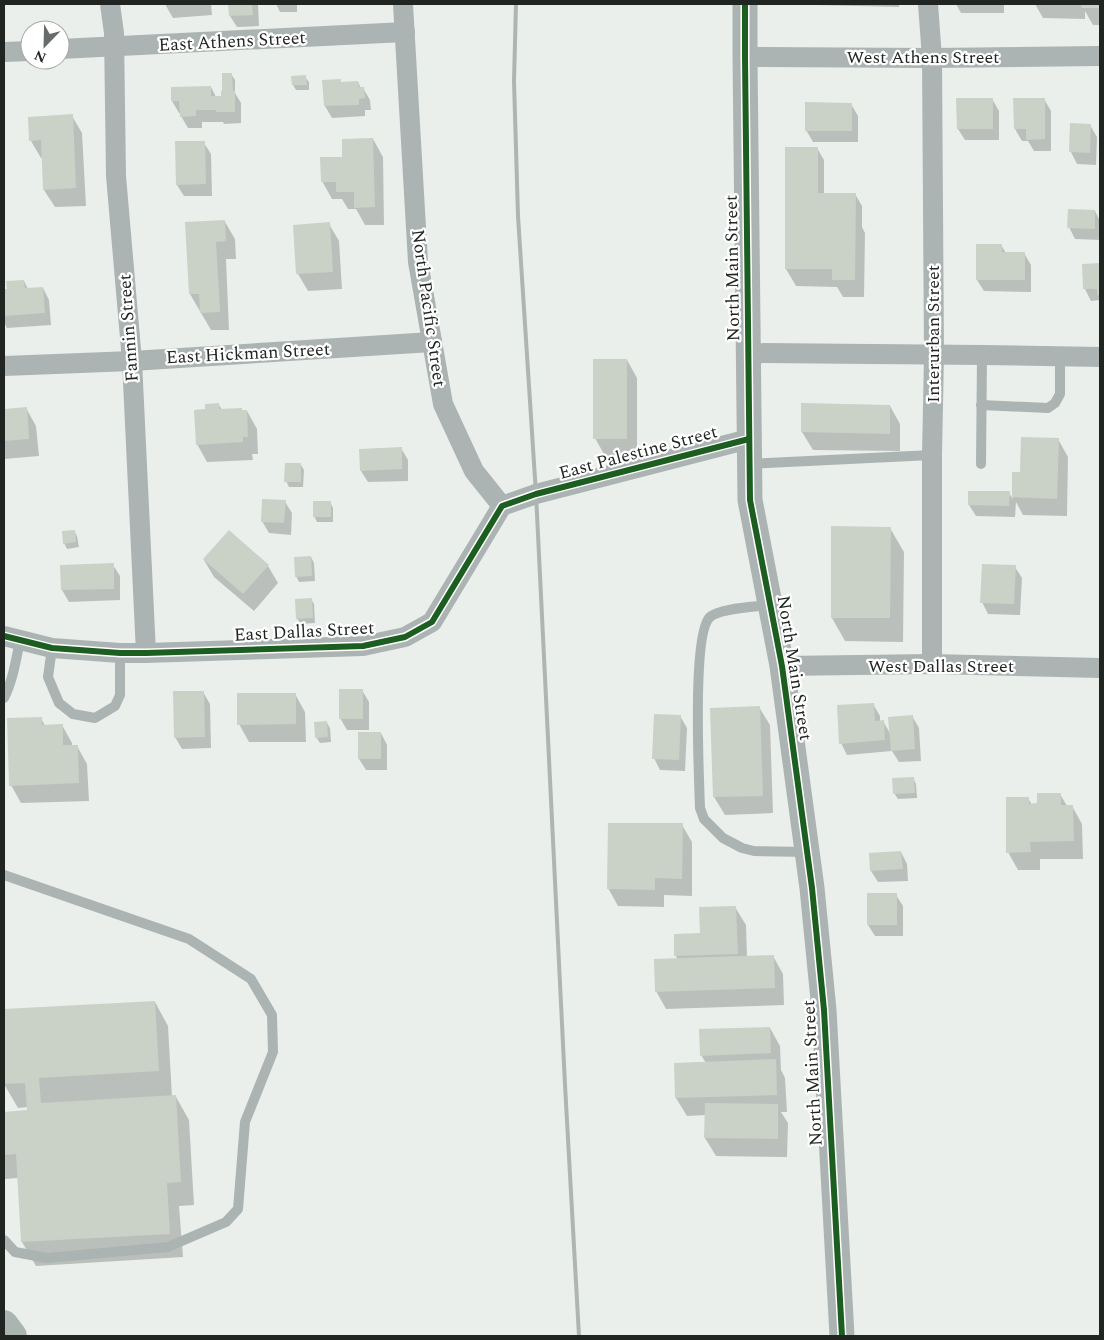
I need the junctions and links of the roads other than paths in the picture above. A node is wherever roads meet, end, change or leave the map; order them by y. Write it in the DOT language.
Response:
graph roads {
  1 [pos="110,4"];
  2 [pos="403,4"];
  3 [pos="745,4"];
  4 [pos="928,4"];
  5 [pos="405,32"];
  6 [pos="114,46"];
  7 [pos="70,48"];
  8 [pos="20,51"];
  9 [pos="4,52"];
  10 [pos="1100,56"];
  11 [pos="745,57"];
  12 [pos="932,58"];
  13 [pos="432,342"];
  14 [pos="748,353"];
  15 [pos="934,355"];
  16 [pos="982,355"];
  17 [pos="1060,356"];
  18 [pos="1100,357"];
  19 [pos="132,360"];
  20 [pos="4,366"];
  21 [pos="981,405"];
  22 [pos="749,439"];
  23 [pos="932,455"];
  24 [pos="749,464"];
  25 [pos="981,464"];
  26 [pos="502,506"];
  27 [pos="770,605"];
  28 [pos="12,638"];
  29 [pos="52,648"];
  30 [pos="120,653"];
  31 [pos="146,653"];
  32 [pos="932,664"];
  33 [pos="782,666"];
  34 [pos="1100,668"];
  35 [pos="4,698"];
  36 [pos="807,852"];
  37 [pos="4,875"];
  38 [pos="4,1240"];
  39 [pos="4,1324"];
  40 [pos="12,1336"];
  41 [pos="842,1336"];
  1 -- 6 [label="street, Fannin Street"];
  2 -- 5 [label="street, North Pacific Street"];
  3 -- 11 [label="street, North Main Street"];
  4 -- 12 [label="street, Interurban Street"];
  5 -- 6 [label="street, East Athens Street"];
  5 -- 13 [label="street, North Pacific Street"];
  6 -- 7 [label="street, East Athens Street"];
  6 -- 19 [label="street, Fannin Street"];
  8 -- 9 [label="street"];
  10 -- 12 [label="street, West Athens Street"];
  11 -- 12 [label="street, West Athens Street"];
  11 -- 14 [label="street, North Main Street"];
  12 -- 15 [label="street, Interurban Street"];
  13 -- 19 [label="street, East Hickman Street"];
  13 -- 26 [label="street, North Pacific Street"];
  14 -- 15 [label="street"];
  14 -- 22 [label="street, North Main Street"];
  15 -- 16 [label="street"];
  15 -- 23 [label="street, Interurban Street"];
  16 -- 17 [label="street"];
  16 -- 21 [label="lane"];
  17 -- 18 [label="street"];
  17 -- 21 [label="lane"];
  19 -- 20 [label="street, East Hickman Street"];
  19 -- 31 [label="street, Fannin Street"];
  21 -- 25 [label="lane"];
  22 -- 24 [label="street, North Main Street"];
  22 -- 26 [label="street, East Palestine Street"];
  23 -- 24 [label="lane"];
  23 -- 32 [label="street, Interurban Street"];
  24 -- 27 [label="street, North Main Street"];
  26 -- 31 [label="street, East Dallas Street"];
  27 -- 33 [label="street, North Main Street"];
  27 -- 36 [label="lane"];
  28 -- 29 [label="street, East Dallas Street"];
  28 -- 35 [label="lane"];
  29 -- 30 [label="street, East Dallas Street"];
  29 -- 30 [label="lane"];
  30 -- 31 [label="street, East Dallas Street"];
  32 -- 33 [label="street, West Dallas Street"];
  32 -- 34 [label="street, West Dallas Street"];
  33 -- 36 [label="street, North Main Street"];
  36 -- 41 [label="street, North Main Street"];
  37 -- 38 [label="lane"];
  39 -- 40 [label="main road"];
}
